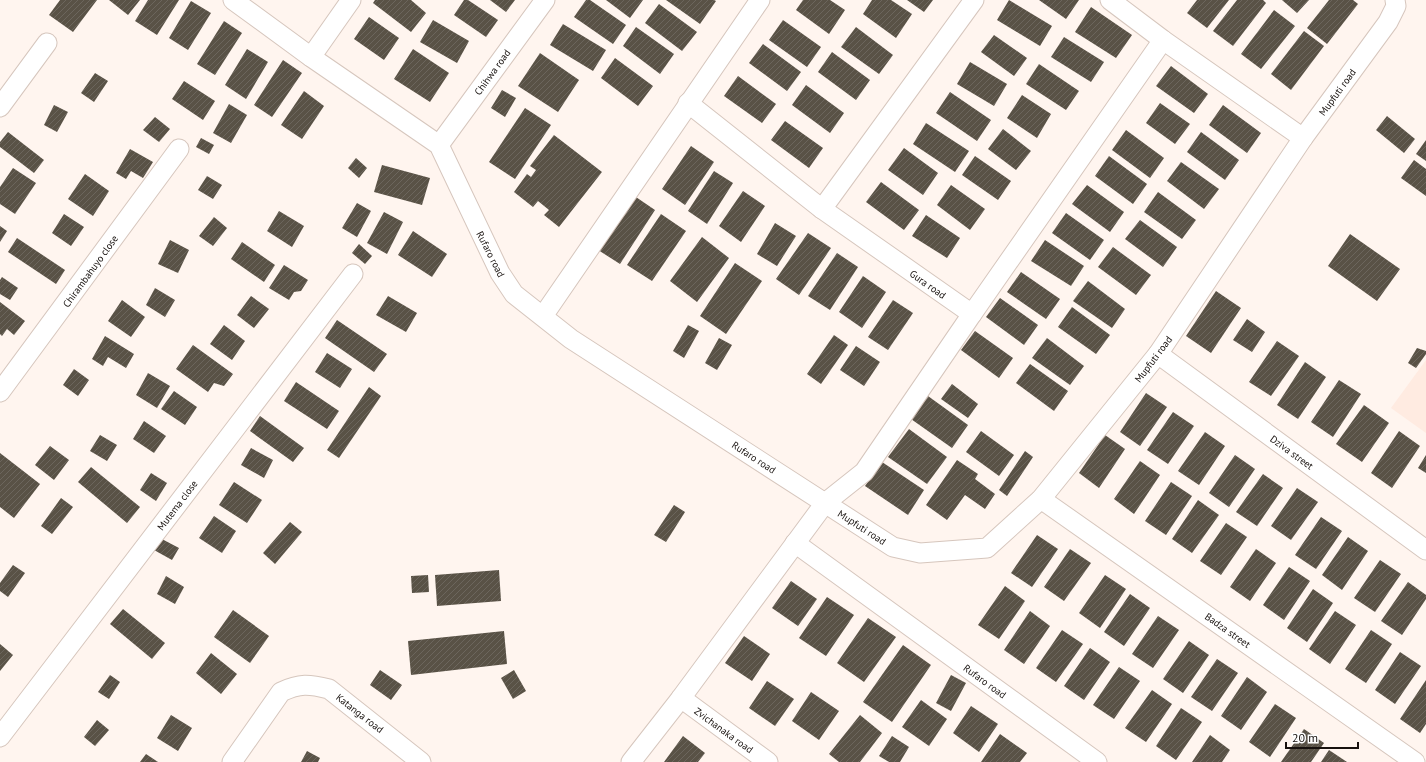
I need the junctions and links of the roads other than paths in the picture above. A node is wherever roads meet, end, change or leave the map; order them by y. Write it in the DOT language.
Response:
graph roads {
  1 [pos="233,0"];
  2 [pos="351,0"];
  3 [pos="545,0"];
  4 [pos="760,0"];
  5 [pos="974,0"];
  6 [pos="1110,0"];
  7 [pos="1395,3"];
  8 [pos="1163,40"];
  9 [pos="47,43"];
  10 [pos="311,57"];
  11 [pos="688,103"];
  12 [pos="0,107"];
  13 [pos="1303,138"];
  14 [pos="439,145"];
  15 [pos="179,149"];
  16 [pos="822,209"];
  17 [pos="354,274"];
  18 [pos="972,314"];
  19 [pos="543,316"];
  20 [pos="1158,354"];
  21 [pos="0,392"];
  22 [pos="1041,499"];
  23 [pos="825,502"];
  24 [pos="795,543"];
  25 [pos="1426,550"];
  26 [pos="681,698"];
  27 [pos="0,737"];
  28 [pos="232,762"];
  29 [pos="421,762"];
  30 [pos="631,762"];
  31 [pos="768,762"];
  32 [pos="1097,762"];
  33 [pos="1415,762"];
  1 -- 10 [label="street"];
  2 -- 10 [label="street"];
  3 -- 14 [label="street, Chihwa road"];
  4 -- 11 [label="street"];
  5 -- 16 [label="street"];
  6 -- 8 [label="street"];
  7 -- 13 [label="street, Mupfuti road"];
  8 -- 13 [label="street"];
  8 -- 18 [label="street"];
  9 -- 12 [label="street"];
  10 -- 14 [label="street"];
  11 -- 16 [label="street, Gura road"];
  11 -- 19 [label="street"];
  13 -- 20 [label="street, Mupfuti road"];
  14 -- 19 [label="street, Rufaro road"];
  15 -- 21 [label="street, Chirambahuyo close"];
  16 -- 18 [label="street, Gura road"];
  17 -- 27 [label="street, Mutema close"];
  18 -- 23 [label="street"];
  19 -- 23 [label="street, Rufaro road"];
  20 -- 22 [label="street, Mupfuti road"];
  20 -- 25 [label="street, Dziva street"];
  22 -- 23 [label="street, Mupfuti road"];
  22 -- 33 [label="street, Badza street"];
  23 -- 24 [label="street"];
  24 -- 26 [label="street"];
  24 -- 32 [label="street, Rufaro road"];
  26 -- 30 [label="street"];
  26 -- 31 [label="street, Zvichanaka road"];
  28 -- 29 [label="street, Katanga road"];
}
